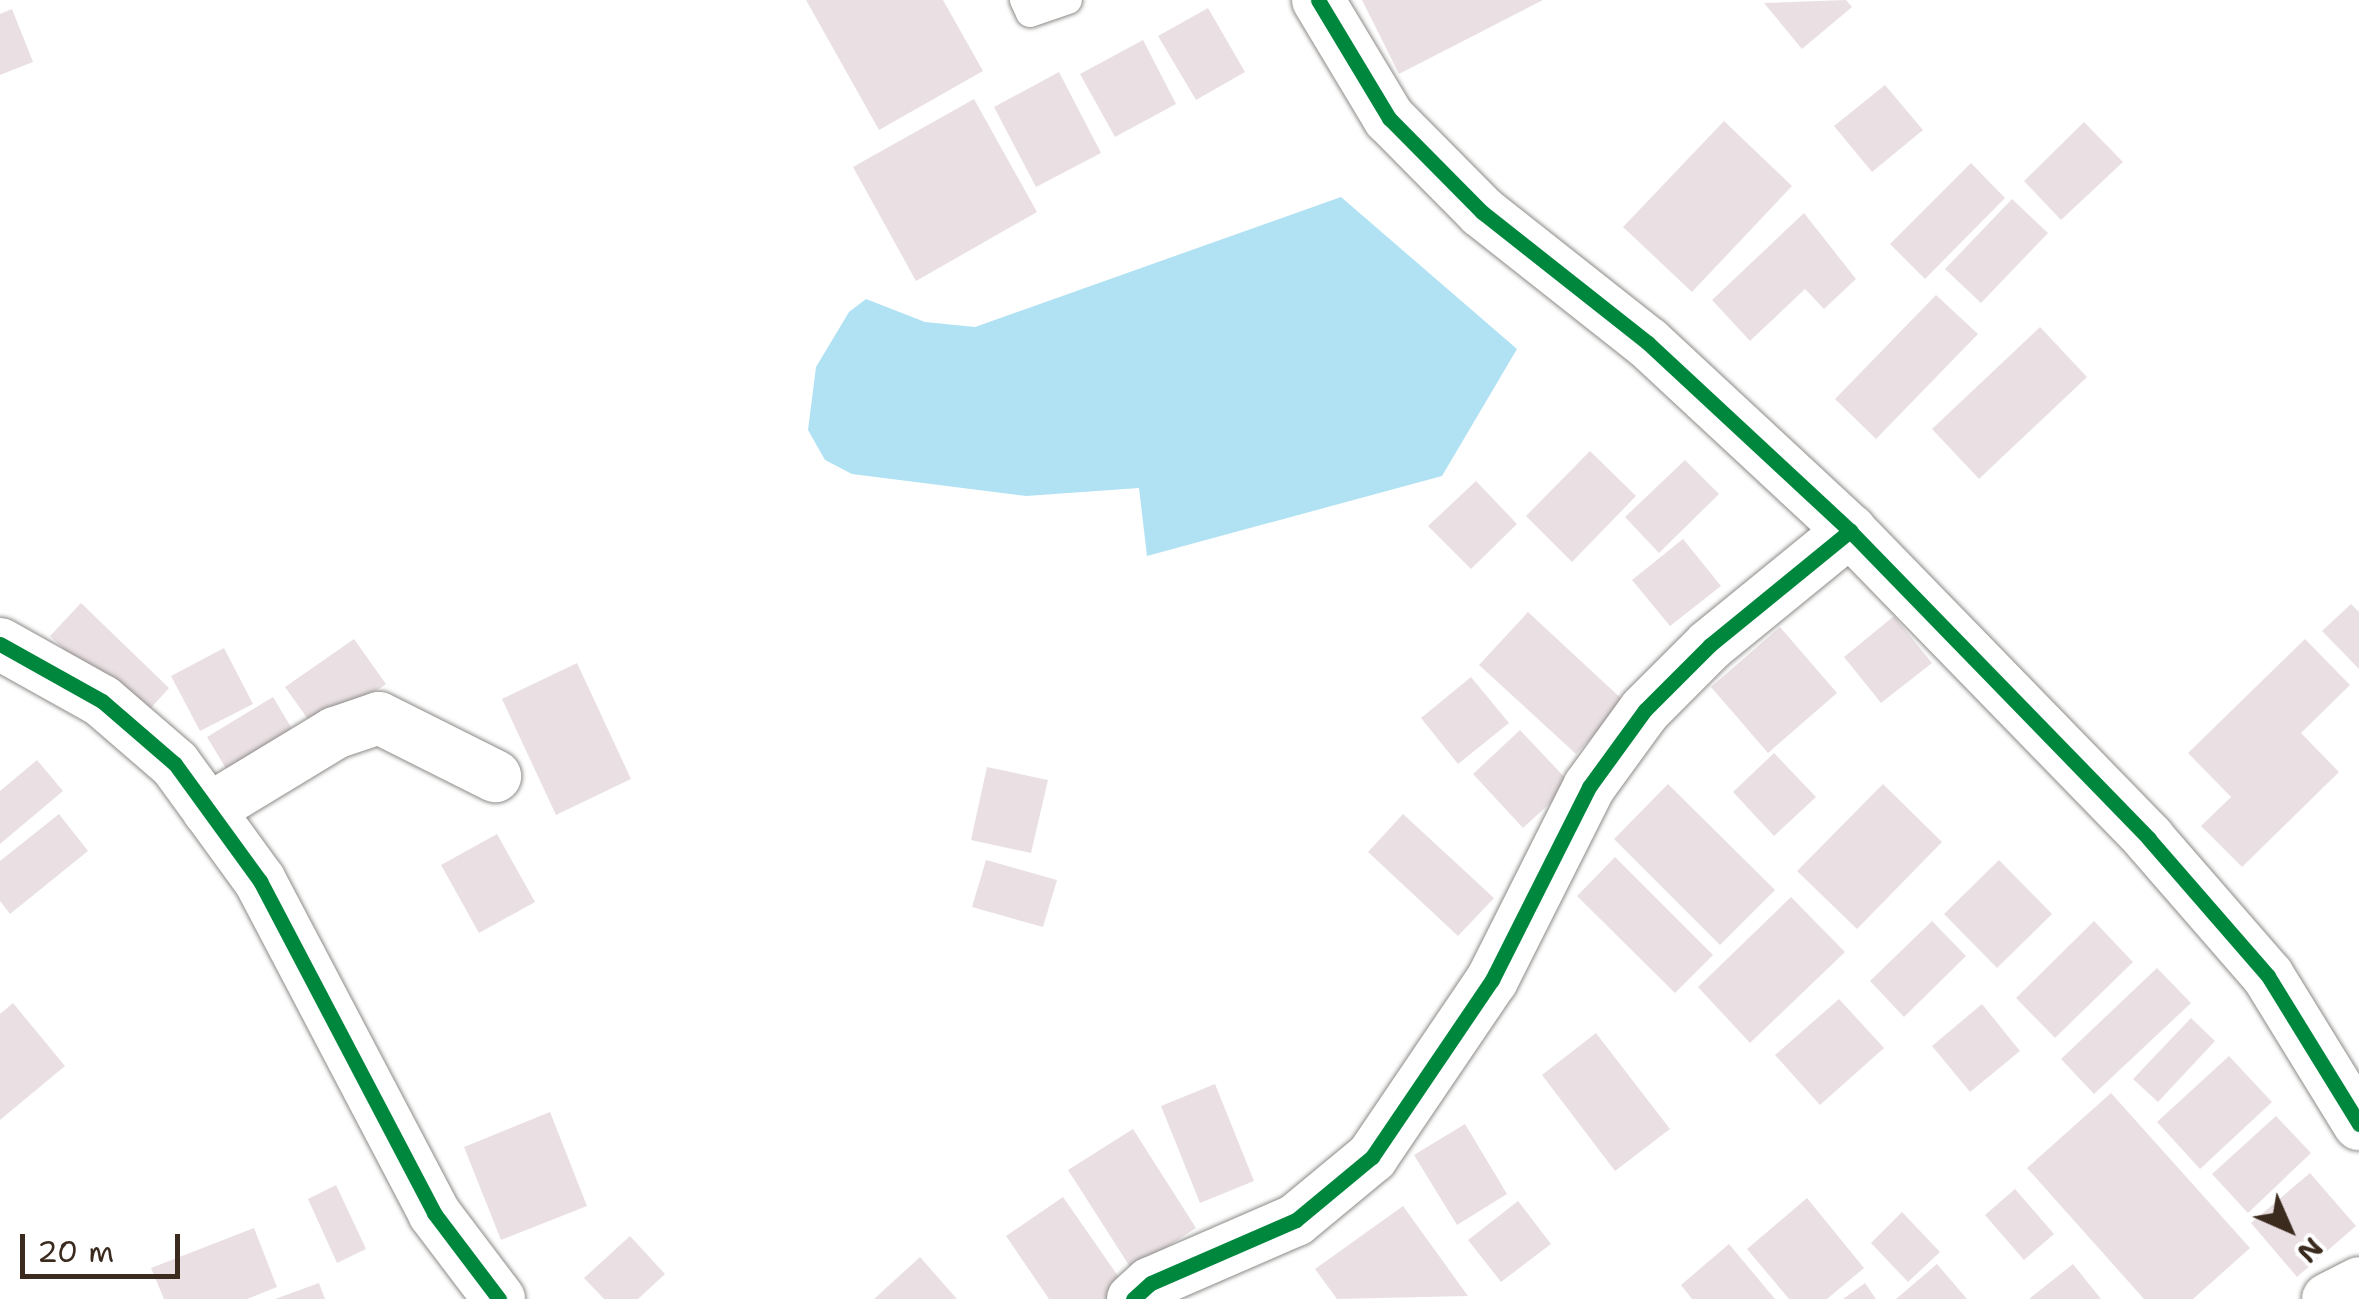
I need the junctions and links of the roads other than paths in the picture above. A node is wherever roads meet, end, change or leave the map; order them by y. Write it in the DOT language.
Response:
graph roads {
  1 [pos="1024,0"];
  2 [pos="1068,0"];
  3 [pos="1318,0"];
  4 [pos="1850,531"];
  5 [pos="0,644"];
  6 [pos="495,776"];
  7 [pos="208,810"];
  8 [pos="2359,1124"];
  9 [pos="2359,1283"];
  10 [pos="499,1299"];
  11 [pos="1133,1299"];
  12 [pos="2328,1299"];
  1 -- 2 [label="lane"];
  3 -- 4 [label="street"];
  4 -- 8 [label="street"];
  4 -- 11 [label="street"];
  5 -- 7 [label="street"];
  6 -- 7 [label="street"];
  7 -- 10 [label="street"];
  9 -- 12 [label="street"];
}
